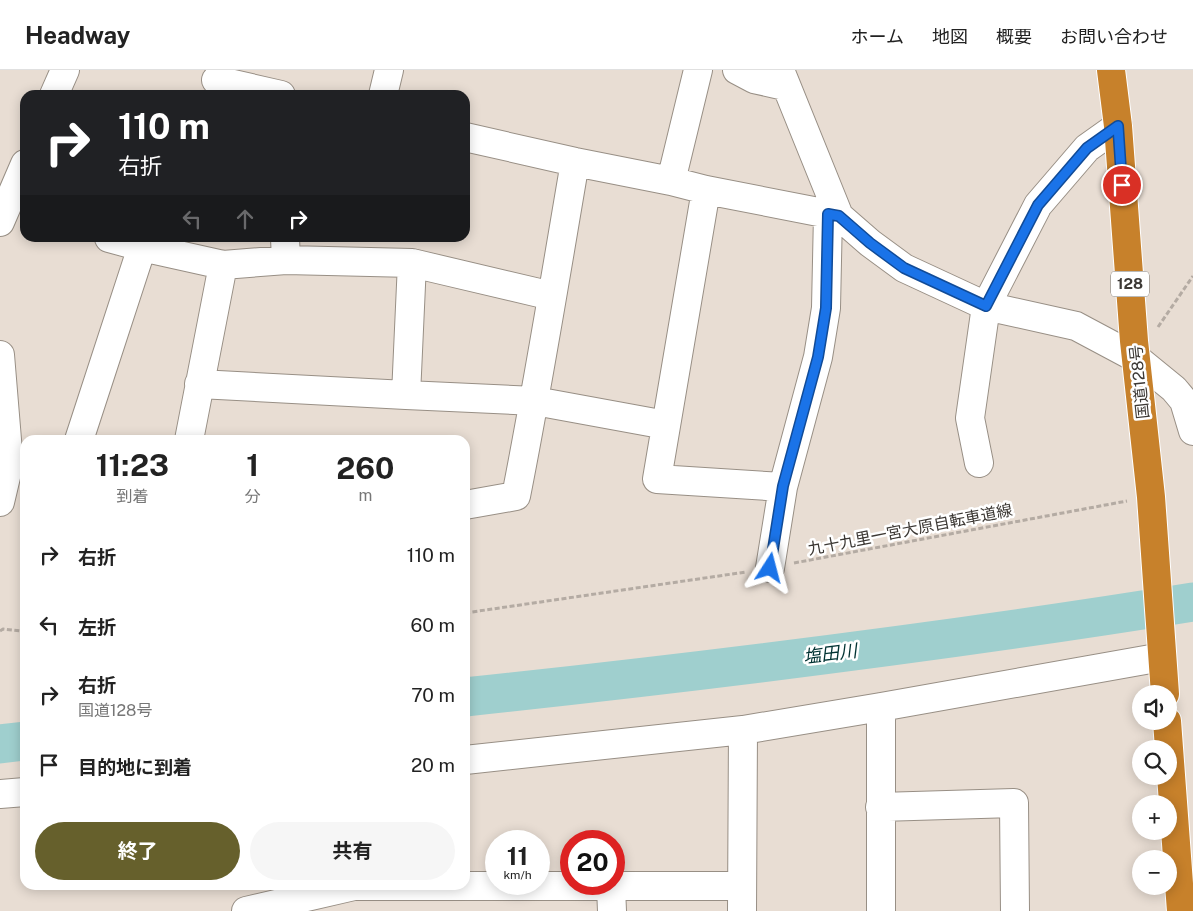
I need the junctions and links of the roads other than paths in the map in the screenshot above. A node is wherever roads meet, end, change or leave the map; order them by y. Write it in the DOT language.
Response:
graph roads {
  1 [pos="65,70"];
  2 [pos="389,70"];
  3 [pos="698,70"];
  4 [pos="737,70"];
  5 [pos="1112,70"];
  6 [pos="783,78"];
  7 [pos="216,80"];
  8 [pos="56,90"];
  9 [pos="259,90"];
  10 [pos="384,90"];
  11 [pos="1118,126"];
  12 [pos="470,138"];
  13 [pos="575,162"];
  14 [pos="20,181"];
  15 [pos="670,181"];
  16 [pos="706,190"];
  17 [pos="10,215"];
  18 [pos="833,215"];
  19 [pos="124,242"];
  20 [pos="142,247"];
  21 [pos="285,249"];
  22 [pos="412,263"];
  23 [pos="223,265"];
  24 [pos="552,296"];
  25 [pos="986,306"];
  26 [pos="0,355"];
  27 [pos="1136,358"];
  28 [pos="199,384"];
  29 [pos="406,395"];
  30 [pos="535,401"];
  31 [pos="666,425"];
  32 [pos="1193,431"];
  33 [pos="81,435"];
  34 [pos="190,435"];
  35 [pos="979,463"];
  36 [pos="17,465"];
  37 [pos="783,486"];
  38 [pos="0,502"];
  39 [pos="470,504"];
  40 [pos="770,568"];
  41 [pos="1162,657"];
  42 [pos="1164,685"];
  43 [pos="881,707"];
  44 [pos="743,730"];
  45 [pos="1168,730"];
  46 [pos="470,759"];
  47 [pos="20,792"];
  48 [pos="0,794"];
  49 [pos="880,807"];
  50 [pos="337,890"];
  51 [pos="446,890"];
  52 [pos="611,899"];
  53 [pos="742,899"];
  54 [pos="281,907"];
  55 [pos="246,911"];
  56 [pos="880,911"];
  57 [pos="1015,911"];
  58 [pos="1180,911"];
  1 -- 8 [label="street"];
  2 -- 10 [label="street"];
  3 -- 15 [label="street"];
  4 -- 6 [label="street"];
  5 -- 11 [label="highway, 国道128号 / 128"];
  6 -- 18 [label="street"];
  7 -- 9 [label="street"];
  11 -- 25 [label="street"];
  11 -- 27 [label="highway, 国道128号 / 128"];
  12 -- 13 [label="street"];
  13 -- 15 [label="street"];
  13 -- 24 [label="street"];
  14 -- 17 [label="street"];
  15 -- 16 [label="street"];
  16 -- 18 [label="street"];
  16 -- 31 [label="street"];
  18 -- 25 [label="street"];
  18 -- 37 [label="street"];
  19 -- 20 [label="street"];
  20 -- 23 [label="street"];
  20 -- 33 [label="street"];
  21 -- 22 [label="street"];
  21 -- 23 [label="street"];
  22 -- 24 [label="street"];
  22 -- 29 [label="street"];
  23 -- 28 [label="street"];
  24 -- 30 [label="street"];
  25 -- 27 [label="street"];
  25 -- 35 [label="street"];
  26 -- 36 [label="street"];
  27 -- 32 [label="street"];
  27 -- 41 [label="highway, 国道128号 / 128"];
  28 -- 29 [label="street"];
  28 -- 34 [label="street"];
  29 -- 30 [label="street"];
  30 -- 31 [label="street"];
  30 -- 39 [label="street"];
  31 -- 37 [label="street"];
  36 -- 38 [label="street"];
  37 -- 40 [label="street"];
  41 -- 42 [label="highway, 国道128号 / 128"];
  41 -- 43 [label="street"];
  43 -- 44 [label="street"];
  43 -- 49 [label="street"];
  44 -- 46 [label="street"];
  44 -- 53 [label="street"];
  45 -- 58 [label="highway"];
  47 -- 48 [label="street"];
  49 -- 56 [label="street"];
  49 -- 57 [label="street"];
  50 -- 54 [label="street"];
  51 -- 52 [label="street"];
  52 -- 53 [label="street"];
  54 -- 55 [label="street"];
}
